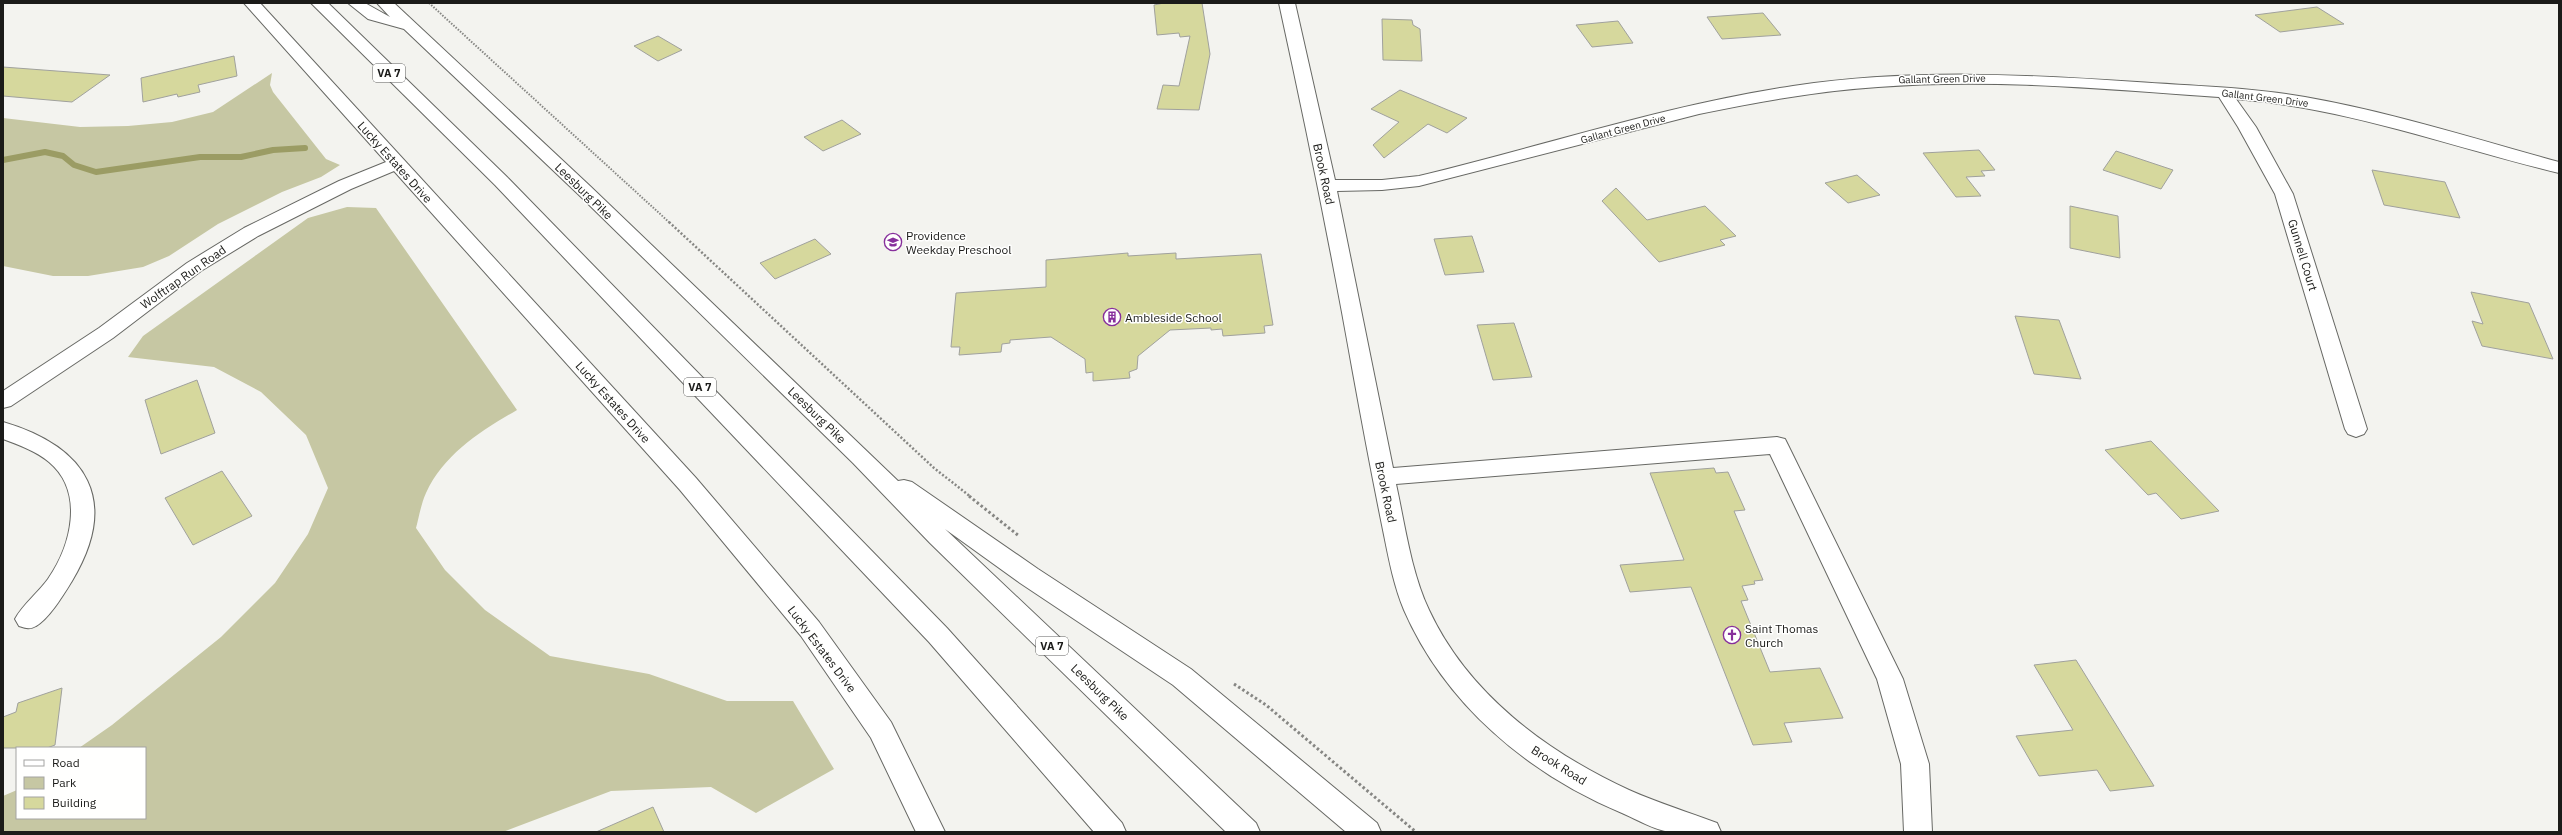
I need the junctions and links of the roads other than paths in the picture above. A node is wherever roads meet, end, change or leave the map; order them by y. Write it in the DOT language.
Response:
graph roads {
  1 [pos="252,3"];
  2 [pos="319,3"];
  3 [pos="356,3"];
  4 [pos="385,3"];
  5 [pos="1287,3"];
  6 [pos="408,25"];
  7 [pos="2224,93"];
  8 [pos="397,164"];
  9 [pos="2559,168"];
  10 [pos="1327,186"];
  11 [pos="3,401"];
  12 [pos="2356,429"];
  13 [pos="3,430"];
  14 [pos="861,457"];
  15 [pos="1382,477"];
  16 [pos="28,619"];
  17 [pos="931,832"];
  18 [pos="1112,832"];
  19 [pos="1246,832"];
  20 [pos="1367,832"];
  21 [pos="1707,832"];
  22 [pos="1918,832"];
  1 -- 8 [label="main road, Lucky Estates Drive"];
  2 -- 18 [label="main road, VA 7"];
  3 -- 6 [label="main road"];
  4 -- 6 [label="main road, Leesburg Pike / VA 7"];
  5 -- 10 [label="main road, Brook Road"];
  6 -- 14 [label="main road, Leesburg Pike / VA 7"];
  7 -- 9 [label="main road, Gallant Green Drive"];
  7 -- 10 [label="main road, Gallant Green Drive"];
  7 -- 12 [label="main road, Gunnell Court"];
  8 -- 11 [label="main road, Wolftrap Run Road"];
  8 -- 17 [label="main road, Lucky Estates Drive"];
  10 -- 15 [label="main road, Brook Road"];
  13 -- 16 [label="main road"];
  14 -- 19 [label="main road, Leesburg Pike / VA 7"];
  14 -- 20 [label="main road"];
  15 -- 21 [label="main road, Brook Road"];
  15 -- 22 [label="main road"];
}
